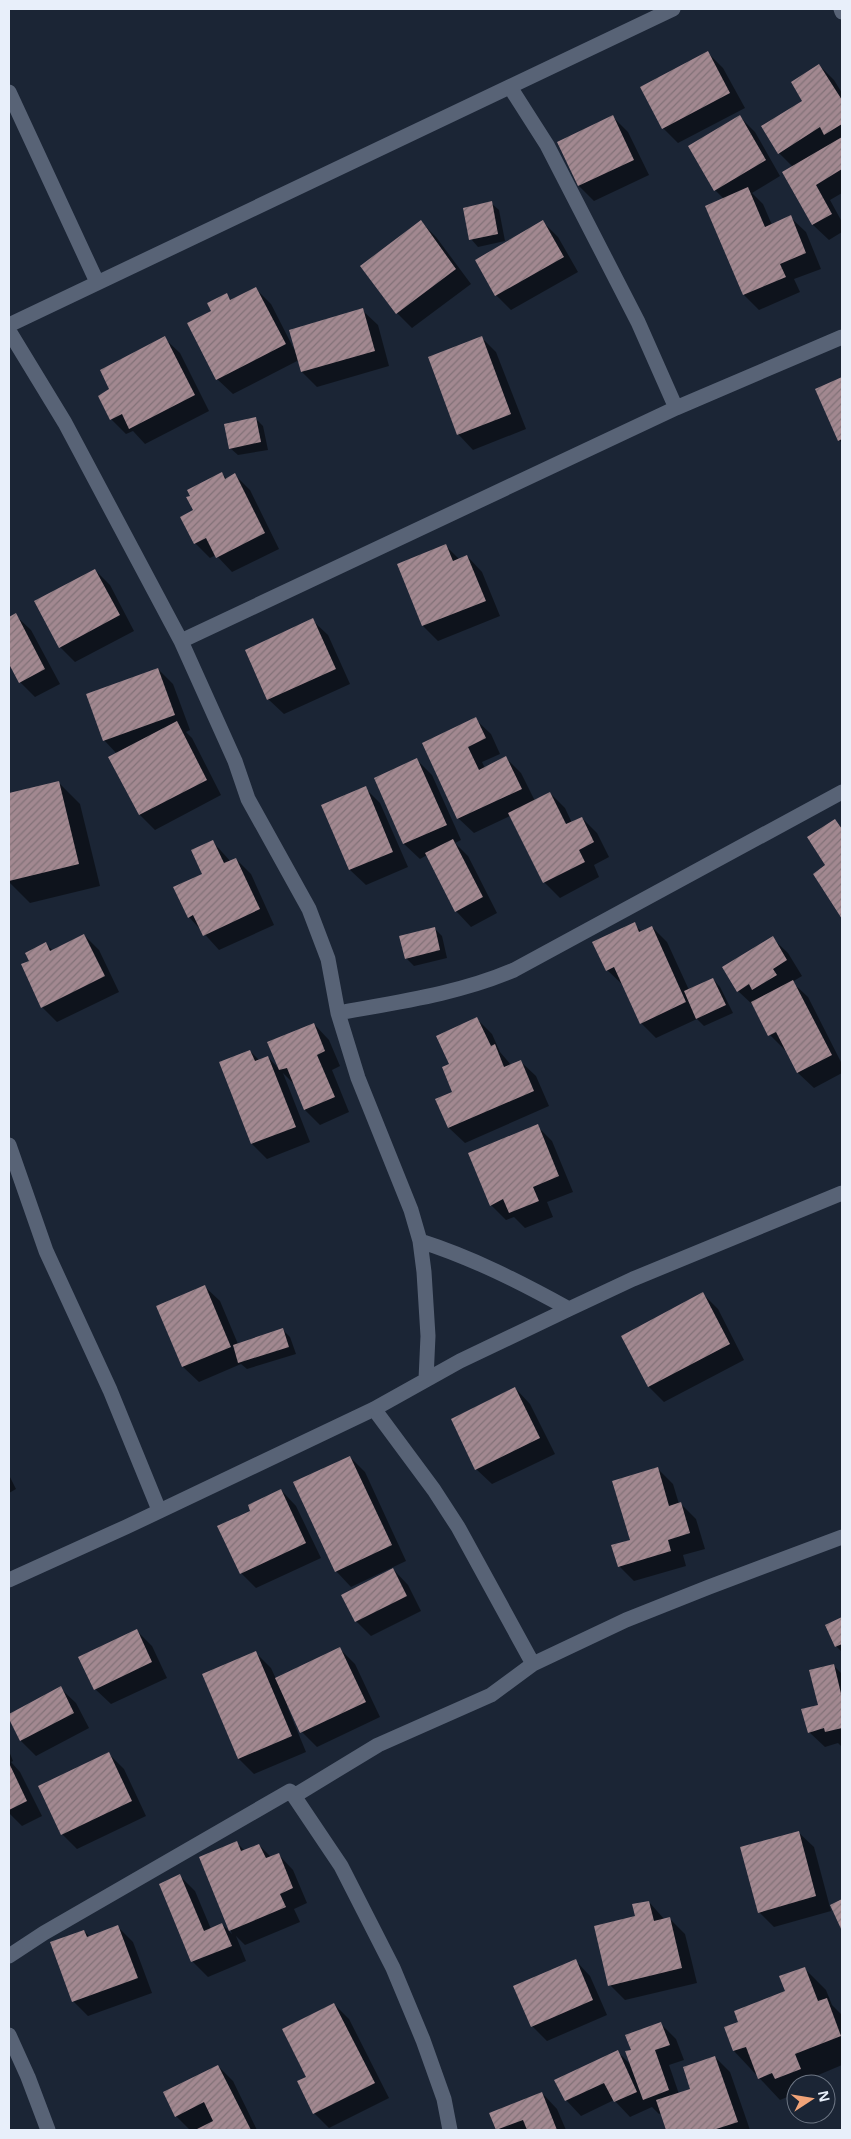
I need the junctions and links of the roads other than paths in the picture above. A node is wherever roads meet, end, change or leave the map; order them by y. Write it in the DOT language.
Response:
graph roads {
  1 [pos="673,9"];
  2 [pos="510,87"];
  3 [pos="9,92"];
  4 [pos="97,282"];
  5 [pos="9,325"];
  6 [pos="9,331"];
  7 [pos="842,337"];
  8 [pos="676,408"];
  9 [pos="181,641"];
  10 [pos="842,792"];
  11 [pos="338,1013"];
  12 [pos="9,1145"];
  13 [pos="842,1193"];
  14 [pos="420,1241"];
  15 [pos="568,1309"];
  16 [pos="426,1379"];
  17 [pos="374,1409"];
  18 [pos="159,1510"];
  19 [pos="842,1537"];
  20 [pos="9,1580"];
  21 [pos="533,1664"];
  22 [pos="294,1796"];
  23 [pos="9,1956"];
  24 [pos="9,2035"];
  25 [pos="48,2130"];
  26 [pos="450,2130"];
  1 -- 2 [label="street"];
  2 -- 4 [label="street"];
  2 -- 8 [label="street"];
  3 -- 4 [label="street"];
  4 -- 5 [label="street"];
  6 -- 9 [label="street"];
  7 -- 8 [label="street"];
  8 -- 9 [label="street"];
  9 -- 11 [label="street"];
  10 -- 11 [label="street"];
  11 -- 14 [label="street"];
  12 -- 18 [label="street"];
  13 -- 15 [label="street"];
  14 -- 15 [label="street"];
  14 -- 16 [label="street"];
  15 -- 16 [label="street"];
  16 -- 17 [label="street"];
  17 -- 18 [label="street"];
  17 -- 21 [label="street"];
  18 -- 20 [label="street"];
  19 -- 21 [label="street"];
  21 -- 22 [label="street"];
  22 -- 23 [label="street"];
  22 -- 26 [label="street"];
  24 -- 25 [label="street"];
}
